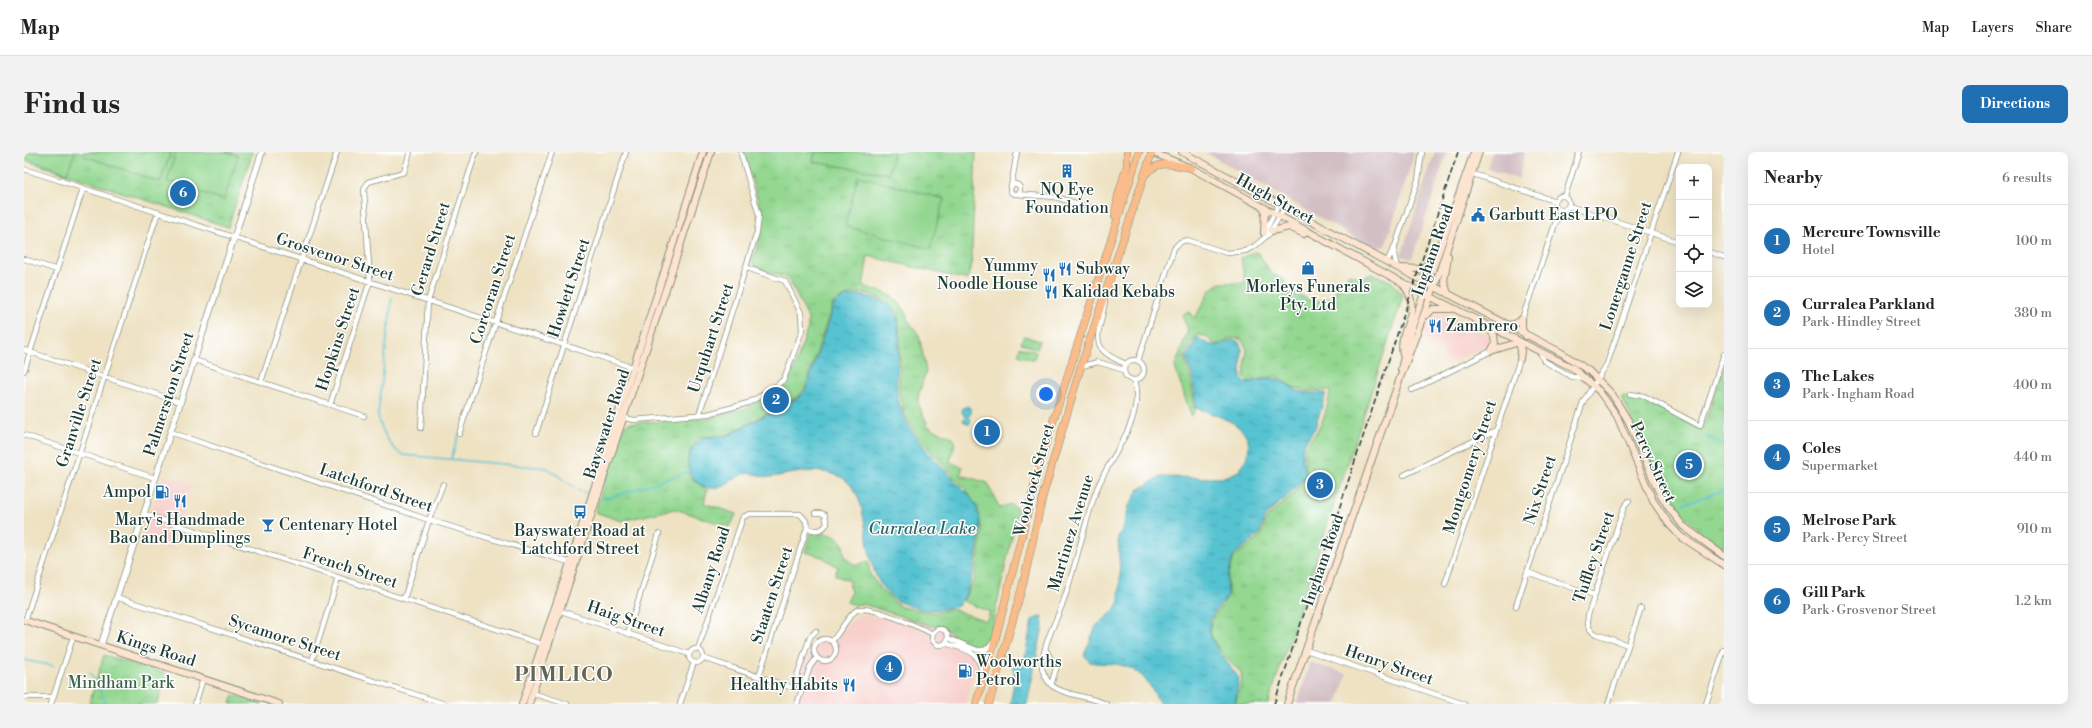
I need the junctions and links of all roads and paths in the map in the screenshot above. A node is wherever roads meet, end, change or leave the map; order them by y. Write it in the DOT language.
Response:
graph roads {
  1 [pos="262,152"];
  2 [pos="337,152"];
  3 [pos="410,152"];
  4 [pos="476,152"];
  5 [pos="552,152"];
  6 [pos="626,152"];
  7 [pos="703,152"];
  8 [pos="711,152"];
  9 [pos="1017,152"];
  10 [pos="1127,152"];
  11 [pos="1139,152"];
  12 [pos="1152,152"];
  13 [pos="1182,152"];
  14 [pos="1422,152"];
  15 [pos="1474,152"];
  16 [pos="1479,152"];
  17 [pos="1579,152"];
  18 [pos="1678,152"];
  19 [pos="741,154"];
  20 [pos="1015,166"];
  21 [pos="1191,168"];
  22 [pos="24,169"];
  23 [pos="1470,173"];
  24 [pos="1144,176"];
  25 [pos="1018,186"];
  26 [pos="1011,187"];
  27 [pos="84,188"];
  28 [pos="1016,194"];
  29 [pos="1036,194"];
  30 [pos="1565,196"];
  31 [pos="1555,201"];
  32 [pos="1282,205"];
  33 [pos="1569,206"];
  34 [pos="1089,207"];
  35 [pos="1265,208"];
  36 [pos="1560,210"];
  37 [pos="158,212"];
  38 [pos="1278,215"];
  39 [pos="1272,231"];
  40 [pos="1651,232"];
  41 [pos="1263,236"];
  42 [pos="234,237"];
  43 [pos="1112,237"];
  44 [pos="1676,241"];
  45 [pos="1326,242"];
  46 [pos="1395,246"];
  47 [pos="1449,246"];
  48 [pos="1712,253"];
  49 [pos="1724,257"];
  50 [pos="24,259"];
  51 [pos="302,259"];
  52 [pos="1435,261"];
  53 [pos="1387,262"];
  54 [pos="747,268"];
  55 [pos="1398,268"];
  56 [pos="57,270"];
  57 [pos="1385,273"];
  58 [pos="370,282"];
  59 [pos="1401,282"];
  60 [pos="1427,284"];
  61 [pos="1108,286"];
  62 [pos="1434,287"];
  63 [pos="1424,294"];
  64 [pos="1448,294"];
  65 [pos="1431,297"];
  66 [pos="428,301"];
  67 [pos="1456,310"];
  68 [pos="1522,319"];
  69 [pos="1423,321"];
  70 [pos="496,323"];
  71 [pos="1505,325"];
  72 [pos="1490,328"];
  73 [pos="1526,336"];
  74 [pos="1519,342"];
  75 [pos="564,345"];
  76 [pos="24,350"];
  77 [pos="1491,351"];
  78 [pos="1538,351"];
  79 [pos="30,352"];
  80 [pos="1724,354"];
  81 [pos="1403,356"];
  82 [pos="1520,359"];
  83 [pos="194,360"];
  84 [pos="1138,361"];
  85 [pos="1126,364"];
  86 [pos="1082,366"];
  87 [pos="636,368"];
  88 [pos="1124,370"];
  89 [pos="24,371"];
  90 [pos="104,377"];
  91 [pos="1400,378"];
  92 [pos="1598,378"];
  93 [pos="1134,380"];
  94 [pos="261,382"];
  95 [pos="1594,385"];
  96 [pos="1412,390"];
  97 [pos="1630,394"];
  98 [pos="180,402"];
  99 [pos="330,405"];
  100 [pos="699,415"];
  101 [pos="364,416"];
  102 [pos="620,417"];
  103 [pos="421,428"];
  104 [pos="1496,430"];
  105 [pos="170,432"];
  106 [pos="536,433"];
  107 [pos="459,434"];
  108 [pos="24,435"];
  109 [pos="80,453"];
  110 [pos="1404,474"];
  111 [pos="155,478"];
  112 [pos="443,484"];
  113 [pos="1629,501"];
  114 [pos="816,513"];
  115 [pos="144,514"];
  116 [pos="429,520"];
  117 [pos="806,521"];
  118 [pos="807,528"];
  119 [pos="659,534"];
  120 [pos="1724,556"];
  121 [pos="572,564"];
  122 [pos="1724,565"];
  123 [pos="1527,572"];
  124 [pos="338,578"];
  125 [pos="1445,584"];
  126 [pos="1594,595"];
  127 [pos="116,597"];
  128 [pos="404,599"];
  129 [pos="1516,606"];
  130 [pos="1641,608"];
  131 [pos="557,610"];
  132 [pos="24,621"];
  133 [pos="816,631"];
  134 [pos="628,633"];
  135 [pos="933,634"];
  136 [pos="73,637"];
  137 [pos="948,638"];
  138 [pos="832,641"];
  139 [pos="995,641"];
  140 [pos="945,643"];
  141 [pos="101,645"];
  142 [pos="1628,645"];
  143 [pos="545,646"];
  144 [pos="698,649"];
  145 [pos="1046,650"];
  146 [pos="1306,650"];
  147 [pos="1724,650"];
  148 [pos="689,654"];
  149 [pos="817,657"];
  150 [pos="703,658"];
  151 [pos="312,661"];
  152 [pos="694,662"];
  153 [pos="1053,663"];
  154 [pos="1043,666"];
  155 [pos="1046,675"];
  156 [pos="1053,675"];
  157 [pos="758,676"];
  158 [pos="203,679"];
  159 [pos="983,684"];
  160 [pos="1051,685"];
  161 [pos="532,693"];
  162 [pos="24,697"];
  163 [pos="53,697"];
  164 [pos="51,704"];
  165 [pos="195,704"];
  166 [pos="279,704"];
  167 [pos="445,704"];
  168 [pos="522,704"];
  169 [pos="529,704"];
  170 [pos="567,704"];
  171 [pos="680,704"];
  172 [pos="797,704"];
  173 [pos="976,704"];
  174 [pos="989,704"];
  175 [pos="1106,704"];
  176 [pos="1287,704"];
  177 [pos="1464,704"];
  178 [pos="1608,704"];
  179 [pos="1706,704"];
  1 -- 42 [label="street, Palmerston Street"];
  2 -- 51 [label="street"];
  3 -- 58 [label="street, Hopkins Street"];
  4 -- 66 [label="street, Gerard Street"];
  5 -- 70 [label="street, Corcoran Street"];
  6 -- 75 [label="street, Howlett Street"];
  7 -- 87 [label="main road, Bayswater Road"];
  8 -- 87 [label="main road, Bayswater Road"];
  9 -- 20 [label="street"];
  10 -- 43 [label="main road"];
  11 -- 43 [label="main road, Woolcock Street"];
  12 -- 21 [label="main road, Hugh Street"];
  12 -- 24 [label="main road, Woolcock Street"];
  13 -- 32 [label="main road, Hugh Street"];
  14 -- 46 [label="street"];
  15 -- 23 [label="main road, Ingham Road"];
  16 -- 23 [label="main road, Ingham Road"];
  17 -- 30 [label="street"];
  18 -- 40 [label="street, Lonerganne Street"];
  19 -- 54 [label="street, Urquhart Street"];
  20 -- 25 [label="street"];
  20 -- 26 [label="street"];
  21 -- 24 [label="main road"];
  21 -- 35 [label="main road, Hugh Street"];
  22 -- 27 [label="street, Grosvenor Street"];
  23 -- 31 [label="street"];
  23 -- 47 [label="main road, Ingham Road"];
  23 -- 52 [label="main road, Ingham Road"];
  24 -- 61 [label="main road, Woolcock Street"];
  25 -- 26 [label="street"];
  25 -- 28 [label="street"];
  25 -- 29 [label="street"];
  26 -- 28 [label="street"];
  27 -- 37 [label="street, Grosvenor Street"];
  27 -- 56 [label="street"];
  28 -- 29 [label="street"];
  29 -- 34 [label="street"];
  30 -- 31 [label="street"];
  30 -- 33 [label="street"];
  31 -- 36 [label="street"];
  32 -- 38 [label="street"];
  32 -- 53 [label="main road, Hugh Street"];
  33 -- 36 [label="street"];
  33 -- 40 [label="street"];
  35 -- 38 [label="main road, Hugh Street"];
  35 -- 41 [label="main road"];
  36 -- 68 [label="street"];
  37 -- 42 [label="street, Grosvenor Street"];
  37 -- 90 [label="street, Granville Street"];
  38 -- 39 [label="street"];
  38 -- 41 [label="street"];
  38 -- 45 [label="main road, Hugh Street"];
  39 -- 41 [label="street"];
  39 -- 45 [label="main road"];
  40 -- 44 [label="street"];
  40 -- 92 [label="street, Lonerganne Street"];
  41 -- 84 [label="street"];
  42 -- 51 [label="street, Grosvenor Street"];
  42 -- 83 [label="street, Palmerston Street"];
  43 -- 139 [label="main road, Woolcock Street"];
  45 -- 57 [label="main road, Hugh Street"];
  46 -- 53 [label="street"];
  46 -- 55 [label="street"];
  47 -- 62 [label="main road, Ingham Road"];
  47 -- 64 [label="main road"];
  48 -- 49 [label="street"];
  50 -- 56 [label="street"];
  51 -- 58 [label="street, Grosvenor Street"];
  51 -- 94 [label="street"];
  52 -- 55 [label="main road"];
  52 -- 60 [label="main road, Ingham Road"];
  53 -- 55 [label="main road, Hugh Street"];
  53 -- 57 [label="main road"];
  54 -- 100 [label="street, Urquhart Street"];
  54 -- 100 [label="street"];
  55 -- 60 [label="main road, Hugh Street"];
  56 -- 79 [label="street"];
  57 -- 59 [label="main road, Hugh Street"];
  58 -- 66 [label="street, Grosvenor Street"];
  58 -- 99 [label="street, Hopkins Street"];
  59 -- 63 [label="main road, Hugh Street"];
  59 -- 81 [label="main road"];
  60 -- 62 [label="main road, Hugh Street"];
  60 -- 63 [label="main road, Ingham Road"];
  61 -- 85 [label="street"];
  61 -- 86 [label="main road, Woolcock Street"];
  62 -- 64 [label="main road, Hugh Street"];
  62 -- 65 [label="main road, Ingham Road"];
  63 -- 65 [label="main road, Hugh Street"];
  63 -- 81 [label="main road, Ingham Road"];
  64 -- 71 [label="main road, Hugh Street"];
  65 -- 67 [label="main road, Hugh Street"];
  65 -- 69 [label="main road, Ingham Road"];
  66 -- 70 [label="street, Grosvenor Street"];
  66 -- 103 [label="street, Gerard Street"];
  67 -- 69 [label="main road"];
  67 -- 72 [label="main road, Hugh Street"];
  68 -- 71 [label="main road"];
  68 -- 73 [label="main road"];
  69 -- 91 [label="main road, Ingham Road"];
  70 -- 75 [label="street, Grosvenor Street"];
  70 -- 107 [label="street, Corcoran Street"];
  71 -- 73 [label="main road, Hugh Street"];
  72 -- 74 [label="main road, Hugh Street"];
  72 -- 77 [label="main road"];
  73 -- 92 [label="main road, Hugh Street"];
  74 -- 77 [label="main road"];
  74 -- 78 [label="main road, Hugh Street"];
  74 -- 82 [label="main road"];
  75 -- 87 [label="street, Grosvenor Street"];
  75 -- 106 [label="street, Howlett Street"];
  76 -- 79 [label="street"];
  77 -- 96 [label="street"];
  78 -- 82 [label="main road"];
  78 -- 95 [label="main road, Hugh Street"];
  79 -- 89 [label="street"];
  79 -- 90 [label="street"];
  80 -- 97 [label="street"];
  81 -- 91 [label="main road, Ingham Road"];
  82 -- 104 [label="street, Montgomery Street"];
  83 -- 94 [label="street"];
  83 -- 98 [label="street, Palmerston Street"];
  84 -- 85 [label="street"];
  84 -- 93 [label="street"];
  85 -- 88 [label="street"];
  86 -- 88 [label="street"];
  86 -- 174 [label="main road, Woolcock Street"];
  87 -- 102 [label="main road, Bayswater Road"];
  88 -- 93 [label="street"];
  90 -- 98 [label="street"];
  90 -- 109 [label="street, Granville Street"];
  91 -- 146 [label="main road, Ingham Road"];
  92 -- 95 [label="street, Lonerganne Street"];
  92 -- 120 [label="main road, Percy Street"];
  93 -- 145 [label="street, Martinez Avenue"];
  94 -- 99 [label="street"];
  95 -- 122 [label="main road, Percy Street"];
  95 -- 123 [label="street, Nix Street"];
  98 -- 105 [label="street, Palmerston Street"];
  99 -- 101 [label="street"];
  100 -- 102 [label="street"];
  102 -- 121 [label="main road, Bayswater Road"];
  104 -- 110 [label="street"];
  104 -- 125 [label="street, Montgomery Street"];
  105 -- 111 [label="street, Palmerston Street"];
  105 -- 116 [label="street, Latchford Street"];
  108 -- 109 [label="street"];
  109 -- 111 [label="street"];
  109 -- 132 [label="street, Granville Street"];
  111 -- 115 [label="street, Palmerston Street"];
  112 -- 116 [label="street"];
  113 -- 126 [label="street, Tuffley Street"];
  114 -- 118 [label="street"];
  115 -- 124 [label="street, French Street"];
  115 -- 127 [label="street, Palmerston Street"];
  116 -- 121 [label="street, Latchford Street"];
  116 -- 128 [label="street"];
  117 -- 118 [label="street, Staaten Street"];
  117 -- 144 [label="street, Albany Road"];
  118 -- 157 [label="street, Staaten Street"];
  119 -- 134 [label="street"];
  121 -- 131 [label="main road, Bayswater Road"];
  123 -- 126 [label="street"];
  123 -- 129 [label="street, Nix Street"];
  124 -- 128 [label="street, French Street"];
  124 -- 151 [label="street"];
  126 -- 142 [label="street, Tuffley Street"];
  127 -- 141 [label="street, Palmerston Street"];
  127 -- 151 [label="street, Sycamore Street"];
  128 -- 143 [label="street, French Street"];
  130 -- 142 [label="street"];
  131 -- 134 [label="street, Haig Street"];
  131 -- 143 [label="main road, Bayswater Road"];
  132 -- 136 [label="main road, Kings Road"];
  133 -- 157 [label="street"];
  134 -- 148 [label="street, Haig Street"];
  135 -- 137 [label="street"];
  135 -- 138 [label="street"];
  135 -- 140 [label="street"];
  136 -- 141 [label="main road, Kings Road"];
  136 -- 163 [label="street"];
  137 -- 139 [label="street"];
  137 -- 140 [label="street"];
  138 -- 149 [label="street"];
  138 -- 149 [label="street"];
  139 -- 159 [label="main road, Woolcock Street"];
  140 -- 159 [label="street"];
  141 -- 158 [label="main road, Kings Road"];
  142 -- 178 [label="street"];
  143 -- 161 [label="main road, Bayswater Road"];
  143 -- 168 [label="main road, Bayswater Road"];
  144 -- 148 [label="street"];
  144 -- 150 [label="street"];
  145 -- 153 [label="street"];
  145 -- 154 [label="street, Martinez Avenue"];
  146 -- 176 [label="main road, Ingham Road"];
  146 -- 177 [label="street, Henry Street"];
  147 -- 179 [label="street"];
  148 -- 152 [label="street"];
  149 -- 172 [label="street"];
  150 -- 152 [label="street"];
  150 -- 157 [label="street"];
  151 -- 167 [label="street, Sycamore Street"];
  152 -- 171 [label="street"];
  153 -- 154 [label="street"];
  153 -- 156 [label="street"];
  154 -- 155 [label="street, Martinez Avenue"];
  155 -- 156 [label="street"];
  155 -- 160 [label="street, Martinez Avenue"];
  156 -- 160 [label="street"];
  158 -- 165 [label="street"];
  158 -- 166 [label="main road, Kings Road"];
  159 -- 173 [label="main road, Woolcock Street"];
  160 -- 175 [label="street"];
  161 -- 169 [label="main road, Bayswater Road"];
  161 -- 170 [label="street"];
  162 -- 163 [label="street"];
  163 -- 164 [label="street"];
}
